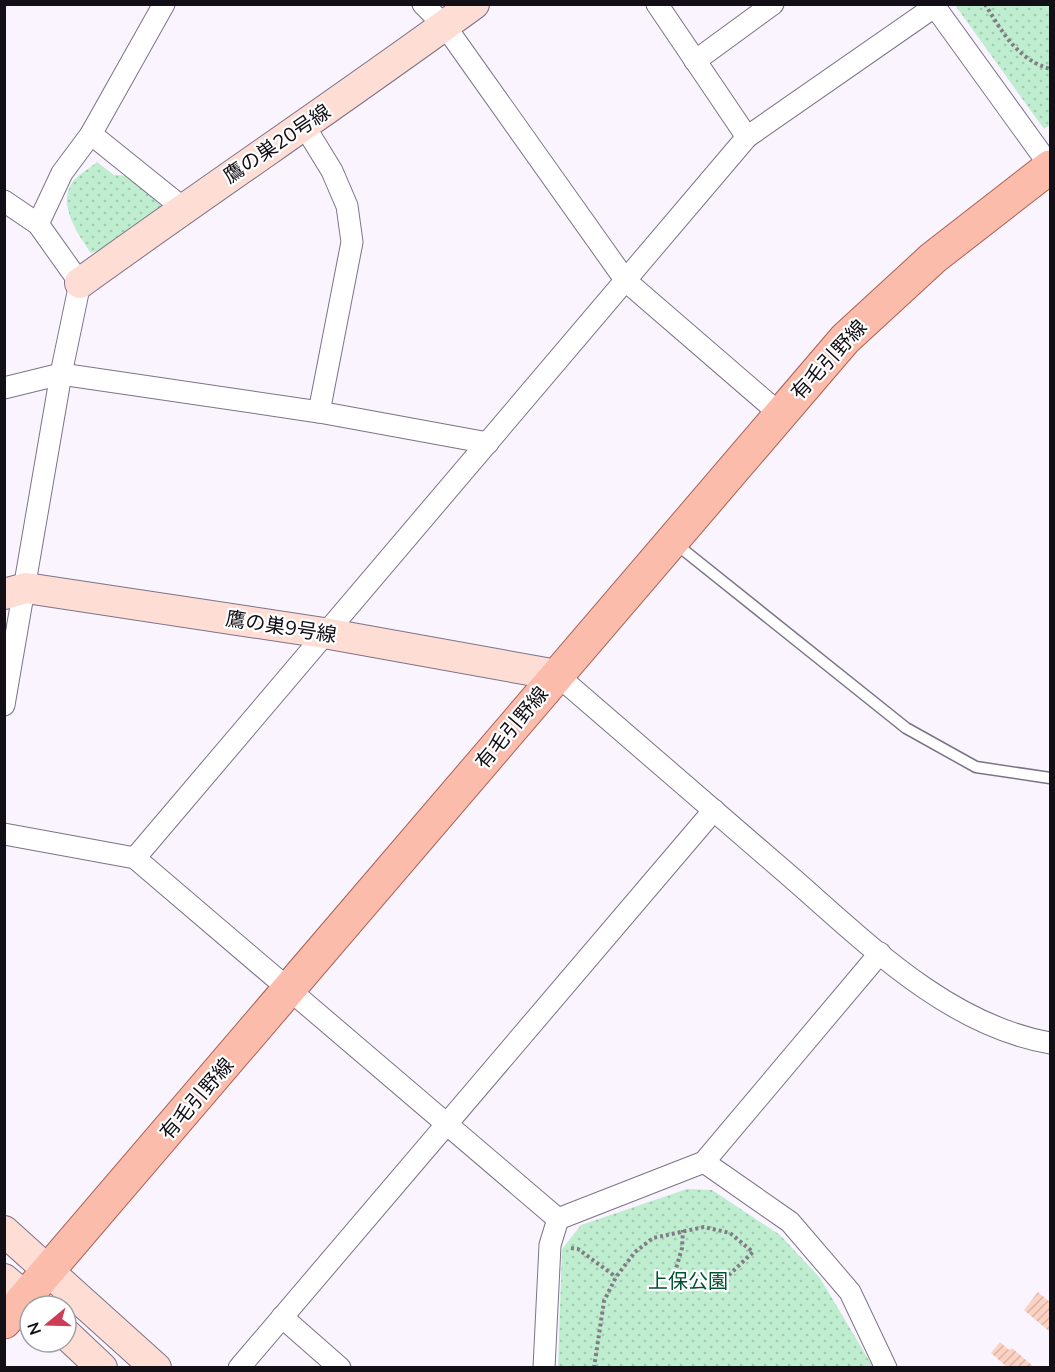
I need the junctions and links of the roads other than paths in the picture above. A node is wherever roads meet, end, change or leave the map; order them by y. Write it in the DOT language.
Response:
graph roads {
  1 [pos="164,4"];
  2 [pos="423,4"];
  3 [pos="474,4"];
  4 [pos="657,4"];
  5 [pos="773,4"];
  6 [pos="934,6"];
  7 [pos="445,26"];
  8 [pos="695,61"];
  9 [pos="305,127"];
  10 [pos="91,134"];
  11 [pos="747,136"];
  12 [pos="1050,166"];
  13 [pos="4,201"];
  14 [pos="183,208"];
  15 [pos="38,224"];
  16 [pos="626,281"];
  17 [pos="80,283"];
  18 [pos="61,374"];
  19 [pos="4,388"];
  20 [pos="319,412"];
  21 [pos="780,414"];
  22 [pos="488,443"];
  23 [pos="673,542"];
  24 [pos="15,591"];
  25 [pos="324,633"];
  26 [pos="557,675"];
  27 [pos="4,705"];
  28 [pos="1050,778"];
  29 [pos="714,810"];
  30 [pos="4,834"];
  31 [pos="135,858"];
  32 [pos="880,953"];
  33 [pos="292,989"];
  34 [pos="1050,1043"];
  35 [pos="447,1125"];
  36 [pos="704,1162"];
  37 [pos="558,1218"];
  38 [pos="4,1231"];
  39 [pos="50,1271"];
  40 [pos="22,1294"];
  41 [pos="18,1300"];
  42 [pos="282,1317"];
  43 [pos="4,1322"];
  44 [pos="78,1345"];
  45 [pos="102,1368"];
  46 [pos="156,1368"];
  47 [pos="239,1368"];
  48 [pos="340,1368"];
  49 [pos="544,1368"];
  50 [pos="886,1368"];
  1 -- 10 [label="street"];
  2 -- 7 [label="street"];
  3 -- 7 [label="street, 鷹の巣20号線"];
  4 -- 8 [label="street"];
  5 -- 8 [label="street"];
  6 -- 11 [label="street"];
  6 -- 12 [label="street"];
  7 -- 9 [label="street, 鷹の巣20号線"];
  7 -- 16 [label="street"];
  8 -- 11 [label="street"];
  9 -- 14 [label="street, 鷹の巣20号線"];
  9 -- 20 [label="street"];
  10 -- 14 [label="street"];
  10 -- 15 [label="street"];
  11 -- 16 [label="street"];
  12 -- 21 [label="main road, 有毛引野線"];
  13 -- 15 [label="street"];
  14 -- 17 [label="street, 鷹の巣20号線"];
  15 -- 17 [label="street"];
  16 -- 21 [label="street"];
  16 -- 22 [label="street"];
  17 -- 18 [label="street"];
  18 -- 19 [label="street"];
  18 -- 20 [label="street"];
  18 -- 24 [label="street"];
  20 -- 22 [label="street"];
  21 -- 23 [label="main road, 有毛引野線"];
  22 -- 25 [label="street"];
  23 -- 26 [label="main road, 有毛引野線"];
  23 -- 28 [label="lane"];
  24 -- 25 [label="street, 鷹の巣9号線"];
  24 -- 27 [label="street"];
  25 -- 26 [label="street, 鷹の巣9号線"];
  25 -- 31 [label="street"];
  26 -- 29 [label="street"];
  26 -- 33 [label="main road, 有毛引野線"];
  29 -- 32 [label="street"];
  29 -- 35 [label="street"];
  30 -- 31 [label="street"];
  31 -- 33 [label="street"];
  32 -- 34 [label="street"];
  32 -- 36 [label="street"];
  33 -- 35 [label="street"];
  33 -- 39 [label="main road, 有毛引野線"];
  35 -- 37 [label="street"];
  35 -- 42 [label="street"];
  36 -- 37 [label="street"];
  36 -- 50 [label="street"];
  37 -- 49 [label="street"];
  38 -- 39 [label="street"];
  39 -- 40 [label="main road, 有毛引野線"];
  39 -- 46 [label="street"];
  41 -- 43 [label="main road, 有毛引野線"];
  42 -- 47 [label="street"];
  42 -- 48 [label="street"];
  44 -- 45 [label="street"];
}
